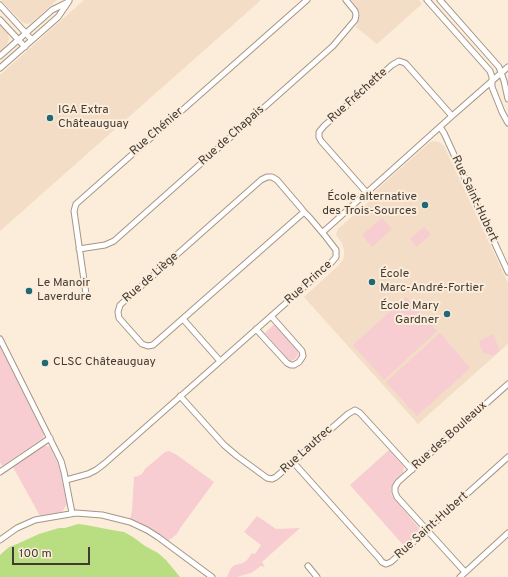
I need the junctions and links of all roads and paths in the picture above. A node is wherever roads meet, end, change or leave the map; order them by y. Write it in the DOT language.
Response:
graph roads {
  1 [pos="70,0"];
  2 [pos="307,0"];
  3 [pos="346,0"];
  4 [pos="427,0"];
  5 [pos="440,0"];
  6 [pos="0,5"];
  7 [pos="0,20"];
  8 [pos="26,33"];
  9 [pos="18,40"];
  10 [pos="32,40"];
  11 [pos="25,47"];
  12 [pos="0,56"];
  13 [pos="508,67"];
  14 [pos="0,68"];
  15 [pos="501,73"];
  16 [pos="492,81"];
  17 [pos="508,99"];
  18 [pos="452,116"];
  19 [pos="508,123"];
  20 [pos="440,127"];
  21 [pos="367,193"];
  22 [pos="304,212"];
  23 [pos="323,232"];
  24 [pos="79,249"];
  25 [pos="508,272"];
  26 [pos="86,294"];
  27 [pos="271,316"];
  28 [pos="183,319"];
  29 [pos="256,329"];
  30 [pos="0,339"];
  31 [pos="220,361"];
  32 [pos="508,384"];
  33 [pos="180,396"];
  34 [pos="50,438"];
  35 [pos="508,458"];
  36 [pos="293,462"];
  37 [pos="412,470"];
  38 [pos="0,472"];
  39 [pos="66,480"];
  40 [pos="72,513"];
  41 [pos="427,530"];
  42 [pos="508,533"];
  43 [pos="0,540"];
  44 [pos="308,566"];
  45 [pos="465,572"];
  46 [pos="212,577"];
  47 [pos="318,577"];
  48 [pos="460,577"];
  1 -- 8 [label="street"];
  1 -- 10 [label="street"];
  2 -- 24 [label="street, Rue Chénier"];
  3 -- 24 [label="street, Rue de Chapais"];
  4 -- 16 [label="street"];
  5 -- 15 [label="street"];
  6 -- 8 [label="street"];
  7 -- 9 [label="street"];
  8 -- 9 [label="street"];
  8 -- 10 [label="street"];
  9 -- 11 [label="street"];
  9 -- 12 [label="street"];
  10 -- 11 [label="street"];
  11 -- 14 [label="street"];
  13 -- 15 [label="street"];
  15 -- 16 [label="street"];
  15 -- 17 [label="street"];
  16 -- 18 [label="street"];
  16 -- 19 [label="street"];
  18 -- 20 [label="street"];
  18 -- 21 [label="street, Rue Fréchette"];
  20 -- 21 [label="street"];
  20 -- 25 [label="street, Rue Saint-Hubert"];
  21 -- 23 [label="street"];
  22 -- 23 [label="street, Rue de Liège"];
  22 -- 28 [label="street, Rue de Liège"];
  22 -- 28 [label="street, Rue de Liège"];
  23 -- 27 [label="street, Rue Prince"];
  24 -- 26 [label="street, Rue Chénier"];
  27 -- 29 [label="street, Rue Prince"];
  27 -- 29 [label="street"];
  28 -- 31 [label="street"];
  29 -- 31 [label="street, Rue Prince"];
  30 -- 34 [label="street"];
  31 -- 33 [label="street, Rue Prince"];
  32 -- 37 [label="street, Rue des Bouleaux"];
  33 -- 36 [label="street, Rue Lautrec"];
  33 -- 39 [label="street, Rue Prince"];
  34 -- 38 [label="street"];
  34 -- 39 [label="street"];
  35 -- 41 [label="street, Rue Saint-Hubert"];
  36 -- 37 [label="street, Rue Lautrec"];
  36 -- 41 [label="street, Rue Saint-Hubert"];
  37 -- 41 [label="street, Rue des Bouleaux"];
  39 -- 40 [label="street"];
  40 -- 43 [label="street"];
  40 -- 46 [label="street"];
  41 -- 45 [label="street"];
  42 -- 45 [label="street"];
  44 -- 47 [label="street"];
  45 -- 48 [label="street"];
}
